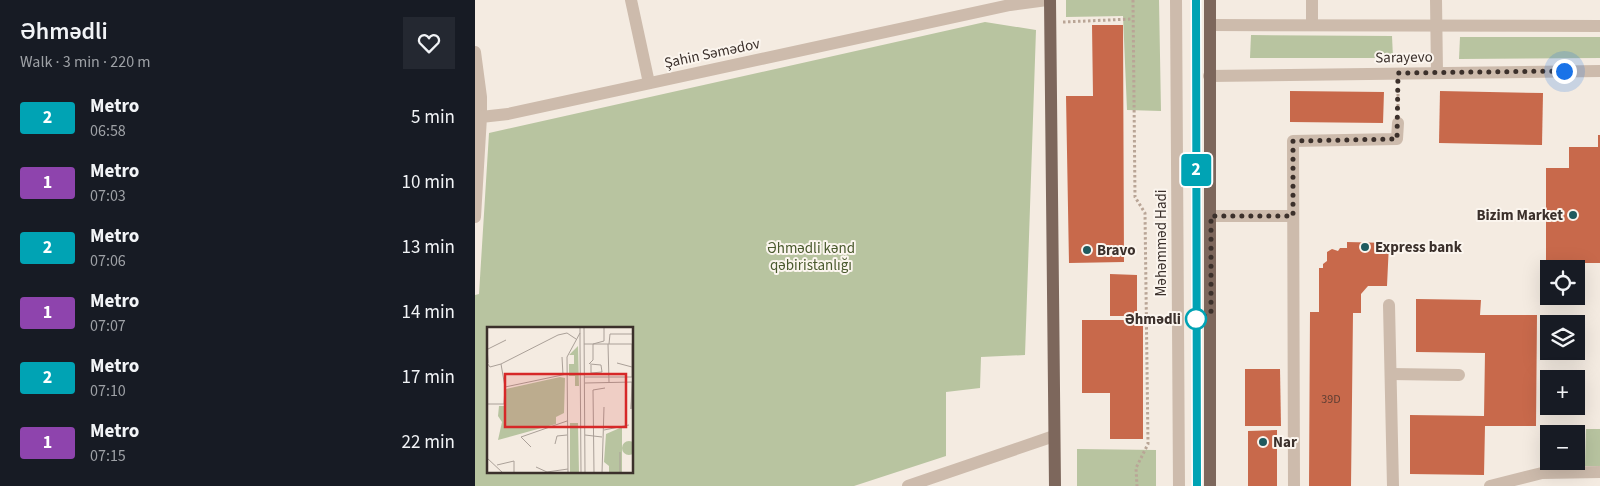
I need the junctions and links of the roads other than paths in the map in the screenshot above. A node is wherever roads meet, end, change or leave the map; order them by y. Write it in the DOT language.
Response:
graph roads {
  1 [pos="631,0"];
  2 [pos="1048,0"];
  3 [pos="1176,0"];
  4 [pos="1210,0"];
  5 [pos="1312,0"];
  6 [pos="1435,0"];
  7 [pos="1010,2"];
  8 [pos="1210,26"];
  9 [pos="1312,26"];
  10 [pos="1436,26"];
  11 [pos="1600,26"];
  12 [pos="475,52"];
  13 [pos="1600,71"];
  14 [pos="1437,72"];
  15 [pos="1209,76"];
  16 [pos="649,84"];
  17 [pos="481,116"];
  18 [pos="1398,123"];
  19 [pos="1211,216"];
  20 [pos="1293,216"];
  21 [pos="475,217"];
  22 [pos="1389,305"];
  23 [pos="1391,374"];
  24 [pos="1459,375"];
  25 [pos="1054,436"];
  26 [pos="1600,472"];
  27 [pos="908,486"];
  28 [pos="1055,486"];
  29 [pos="1179,486"];
  30 [pos="1210,486"];
  31 [pos="1294,486"];
  32 [pos="1393,486"];
  33 [pos="1491,486"];
  1 -- 16 [label="street"];
  2 -- 7 [label="street, Şahin Səmədov"];
  2 -- 25 [label="main road"];
  3 -- 29 [label="street, Məhəmməd Hadi"];
  4 -- 8 [label="main road"];
  5 -- 9 [label="street"];
  6 -- 10 [label="street"];
  7 -- 16 [label="street, Şahin Səmədov"];
  8 -- 9 [label="street"];
  8 -- 15 [label="main road"];
  9 -- 10 [label="street"];
  10 -- 11 [label="street"];
  10 -- 14 [label="street"];
  12 -- 17 [label="street"];
  13 -- 14 [label="street, Sarayevo"];
  14 -- 15 [label="street, Sarayevo"];
  15 -- 19 [label="main road"];
  16 -- 17 [label="street, Şahin Səmədov"];
  17 -- 21 [label="street"];
  18 -- 20 [label="street"];
  19 -- 20 [label="street"];
  19 -- 30 [label="main road"];
  20 -- 31 [label="street"];
  22 -- 23 [label="street"];
  23 -- 24 [label="street"];
  23 -- 32 [label="street"];
  25 -- 27 [label="street"];
  25 -- 28 [label="main road"];
  26 -- 33 [label="street"];
}
